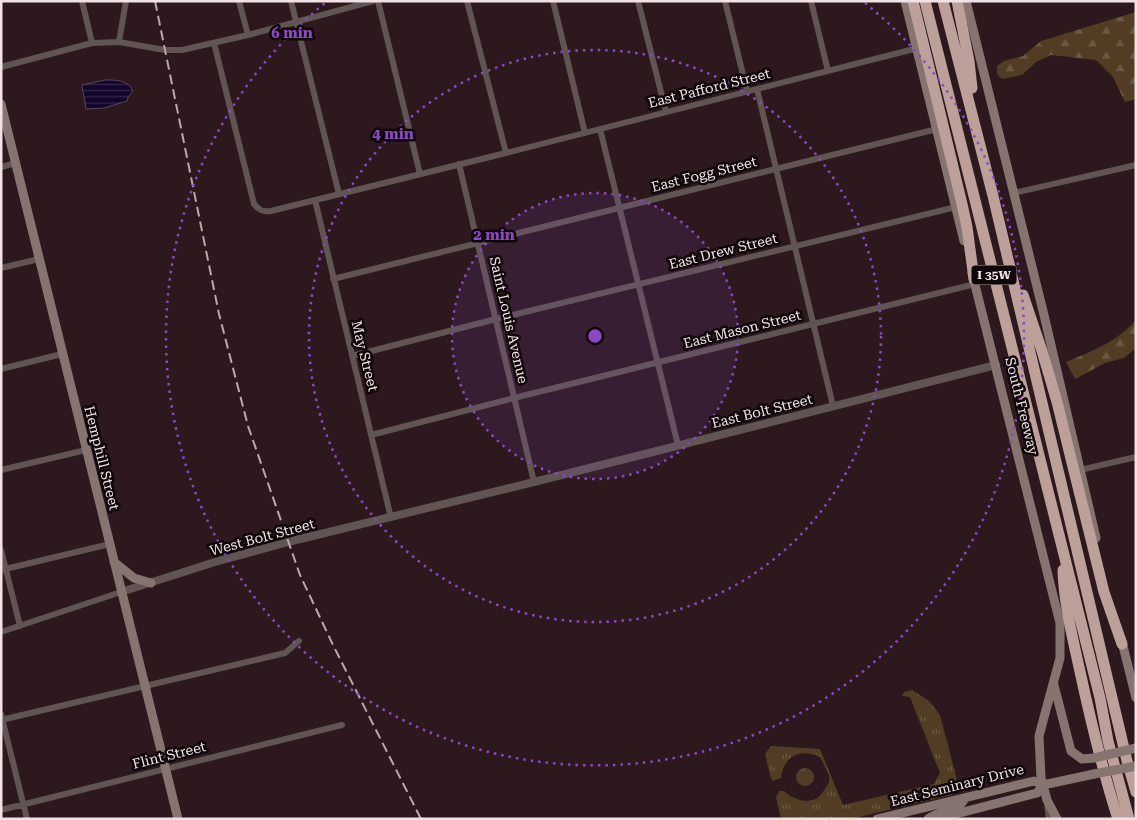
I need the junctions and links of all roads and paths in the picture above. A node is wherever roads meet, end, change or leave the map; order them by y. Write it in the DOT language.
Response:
graph roads {
  1 [pos="82,1"];
  2 [pos="126,1"];
  3 [pos="239,1"];
  4 [pos="291,1"];
  5 [pos="373,1"];
  6 [pos="378,1"];
  7 [pos="467,1"];
  8 [pos="553,1"];
  9 [pos="638,1"];
  10 [pos="725,1"];
  11 [pos="811,1"];
  12 [pos="905,1"];
  13 [pos="913,1"];
  14 [pos="925,1"];
  15 [pos="943,1"];
  16 [pos="957,1"];
  17 [pos="966,1"];
  18 [pos="297,22"];
  19 [pos="248,35"];
  20 [pos="119,42"];
  21 [pos="92,43"];
  22 [pos="214,43"];
  23 [pos="918,48"];
  24 [pos="1,67"];
  25 [pos="828,71"];
  26 [pos="757,89"];
  27 [pos="747,91"];
  28 [pos="1,104"];
  29 [pos="666,112"];
  30 [pos="600,129"];
  31 [pos="937,129"];
  32 [pos="976,130"];
  33 [pos="585,133"];
  34 [pos="506,153"];
  35 [pos="16,163"];
  36 [pos="459,164"];
  37 [pos="1136,165"];
  38 [pos="1,167"];
  39 [pos="776,169"];
  40 [pos="420,174"];
  41 [pos="1014,193"];
  42 [pos="339,194"];
  43 [pos="314,200"];
  44 [pos="620,207"];
  45 [pos="956,207"];
  46 [pos="1000,226"];
  47 [pos="478,242"];
  48 [pos="795,246"];
  49 [pos="39,259"];
  50 [pos="1,268"];
  51 [pos="333,279"];
  52 [pos="974,281"];
  53 [pos="639,284"];
  54 [pos="496,319"];
  55 [pos="814,324"];
  56 [pos="62,354"];
  57 [pos="352,356"];
  58 [pos="658,362"];
  59 [pos="996,365"];
  60 [pos="1,369"];
  61 [pos="514,398"];
  62 [pos="833,406"];
  63 [pos="371,436"];
  64 [pos="678,445"];
  65 [pos="86,450"];
  66 [pos="1136,457"];
  67 [pos="1,470"];
  68 [pos="1080,470"];
  69 [pos="534,482"];
  70 [pos="391,518"];
  71 [pos="110,544"];
  72 [pos="1062,548"];
  73 [pos="1,550"];
  74 [pos="114,562"];
  75 [pos="4,570"];
  76 [pos="151,583"];
  77 [pos="121,592"];
  78 [pos="20,626"];
  79 [pos="1,632"];
  80 [pos="299,641"];
  81 [pos="1122,644"];
  82 [pos="1132,667"];
  83 [pos="1054,685"];
  84 [pos="144,686"];
  85 [pos="1136,698"];
  86 [pos="2,718"];
  87 [pos="342,725"];
  88 [pos="1136,748"];
  89 [pos="1136,766"];
  90 [pos="166,769"];
  91 [pos="1042,785"];
  92 [pos="1136,792"];
  93 [pos="965,798"];
  94 [pos="1047,800"];
  95 [pos="24,804"];
  96 [pos="1,810"];
  97 [pos="27,819"];
  98 [pos="178,819"];
  99 [pos="877,819"];
  100 [pos="928,819"];
  101 [pos="936,819"];
  102 [pos="1049,819"];
  103 [pos="1057,819"];
  104 [pos="1118,819"];
  105 [pos="1129,819"];
  1 -- 21 [label="street"];
  2 -- 20 [label="street"];
  3 -- 19 [label="street"];
  4 -- 18 [label="street"];
  5 -- 18 [label="street"];
  6 -- 40 [label="street"];
  7 -- 34 [label="street"];
  8 -- 33 [label="street"];
  9 -- 29 [label="street"];
  10 -- 27 [label="street"];
  11 -- 25 [label="street"];
  12 -- 23 [label="main road, South Freeway"];
  13 -- 52 [label="highway"];
  14 -- 72 [label="highway, South Freeway / I 35W"];
  15 -- 32 [label="highway, South Freeway / I 35W"];
  16 -- 32 [label="highway"];
  17 -- 41 [label="main road"];
  18 -- 19 [label="street"];
  18 -- 42 [label="street"];
  19 -- 22 [label="street"];
  20 -- 21 [label="street"];
  20 -- 22 [label="street"];
  21 -- 24 [label="street"];
  22 -- 43 [label="street, East Pafford Street"];
  23 -- 25 [label="street, East Pafford Street"];
  23 -- 31 [label="main road, South Freeway"];
  25 -- 26 [label="street, East Pafford Street"];
  26 -- 27 [label="street, East Pafford Street"];
  26 -- 39 [label="street"];
  27 -- 29 [label="street, East Pafford Street"];
  28 -- 35 [label="main road, Hemphill Street"];
  29 -- 30 [label="street, East Pafford Street"];
  30 -- 33 [label="street, East Pafford Street"];
  30 -- 44 [label="street"];
  31 -- 39 [label="street, East Fogg Street"];
  31 -- 45 [label="main road, South Freeway"];
  32 -- 46 [label="highway, South Freeway / I 35W"];
  33 -- 34 [label="street, East Pafford Street"];
  34 -- 36 [label="street, East Pafford Street"];
  35 -- 38 [label="street"];
  35 -- 49 [label="main road, Hemphill Street"];
  36 -- 40 [label="street, East Pafford Street"];
  36 -- 47 [label="street, Saint Louis Avenue"];
  37 -- 41 [label="street"];
  39 -- 44 [label="street, East Fogg Street"];
  39 -- 48 [label="street"];
  40 -- 42 [label="street, East Pafford Street"];
  41 -- 68 [label="main road"];
  42 -- 43 [label="street, East Pafford Street"];
  43 -- 51 [label="street, May Street"];
  44 -- 47 [label="street, East Fogg Street"];
  44 -- 53 [label="street"];
  45 -- 48 [label="street, East Drew Street"];
  45 -- 52 [label="main road, South Freeway"];
  46 -- 81 [label="highway"];
  46 -- 92 [label="highway, South Freeway / I 35W"];
  47 -- 51 [label="street, East Fogg Street"];
  47 -- 54 [label="street, Saint Louis Avenue"];
  48 -- 53 [label="street, East Drew Street"];
  48 -- 55 [label="street"];
  49 -- 50 [label="street"];
  49 -- 56 [label="main road, Hemphill Street"];
  51 -- 57 [label="street, May Street"];
  52 -- 55 [label="street, East Mason Street"];
  52 -- 59 [label="main road, South Freeway"];
  53 -- 54 [label="street, East Drew Street"];
  53 -- 58 [label="street"];
  54 -- 57 [label="street, East Drew Street"];
  54 -- 61 [label="street, Saint Louis Avenue"];
  55 -- 58 [label="street, East Mason Street"];
  55 -- 62 [label="street"];
  56 -- 60 [label="street"];
  56 -- 65 [label="main road, Hemphill Street"];
  57 -- 63 [label="street, May Street"];
  58 -- 61 [label="street, East Mason Street"];
  58 -- 64 [label="street"];
  59 -- 62 [label="street, East Bolt Street"];
  59 -- 83 [label="main road, South Freeway"];
  61 -- 63 [label="street, East Mason Street"];
  61 -- 69 [label="street, Saint Louis Avenue"];
  62 -- 64 [label="street, East Bolt Street"];
  63 -- 70 [label="street, May Street"];
  64 -- 69 [label="street, East Bolt Street"];
  65 -- 67 [label="street"];
  65 -- 71 [label="main road, Hemphill Street"];
  66 -- 68 [label="street"];
  68 -- 81 [label="main road"];
  69 -- 70 [label="street, West Bolt Street"];
  70 -- 76 [label="street, West Bolt Street"];
  71 -- 74 [label="main road, Hemphill Street"];
  71 -- 75 [label="street"];
  72 -- 104 [label="highway"];
  72 -- 105 [label="highway, South Freeway / I 35W"];
  73 -- 75 [label="street"];
  74 -- 76 [label="main road"];
  74 -- 77 [label="main road, Hemphill Street"];
  75 -- 78 [label="street"];
  76 -- 77 [label="street, West Bolt Street"];
  77 -- 78 [label="street, West Bolt Street"];
  77 -- 84 [label="main road, Hemphill Street"];
  78 -- 79 [label="street, West Bolt Street"];
  80 -- 84 [label="street"];
  81 -- 82 [label="main road"];
  82 -- 85 [label="main road"];
  83 -- 88 [label="main road, bridge"];
  83 -- 91 [label="main road, South Freeway"];
  84 -- 86 [label="street"];
  84 -- 90 [label="main road, Hemphill Street"];
  86 -- 95 [label="street"];
  87 -- 90 [label="street, Flint Street"];
  89 -- 91 [label="main road, East Seminary Drive, bridge"];
  90 -- 95 [label="street, Flint Street"];
  90 -- 98 [label="main road, Hemphill Street"];
  91 -- 93 [label="main road, East Seminary Drive"];
  91 -- 94 [label="main road, South Freeway"];
  91 -- 101 [label="main road, East Seminary Drive"];
  93 -- 99 [label="main road, East Seminary Drive"];
  93 -- 100 [label="main road"];
  94 -- 102 [label="street"];
  94 -- 103 [label="main road, South Freeway"];
  95 -- 96 [label="street, Flint Street"];
  95 -- 97 [label="street"];
}
